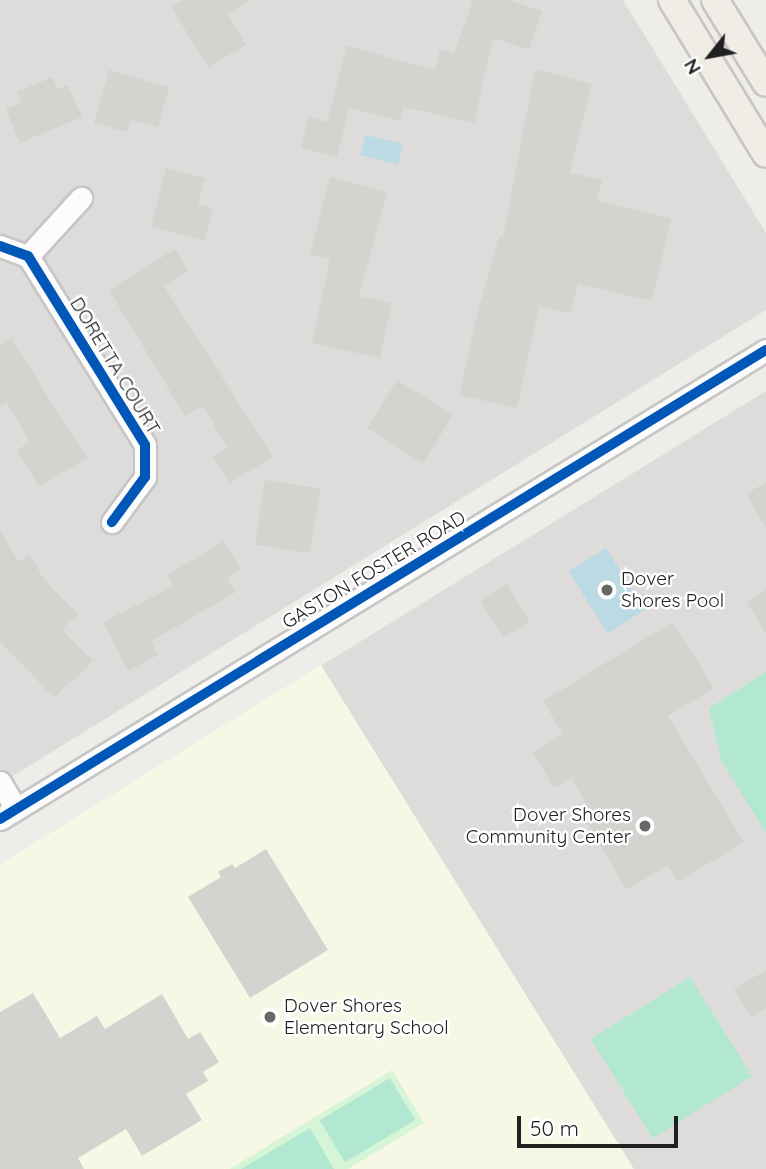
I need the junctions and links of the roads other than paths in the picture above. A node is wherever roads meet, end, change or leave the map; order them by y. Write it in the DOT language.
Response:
graph roads {
  1 [pos="672,0"];
  2 [pos="715,0"];
  3 [pos="766,83"];
  4 [pos="762,138"];
  5 [pos="80,198"];
  6 [pos="0,246"];
  7 [pos="28,256"];
  8 [pos="766,350"];
  9 [pos="112,522"];
  10 [pos="0,782"];
  11 [pos="8,814"];
  1 -- 4 [label="main road"];
  2 -- 3 [label="main road"];
  5 -- 7 [label="street"];
  6 -- 7 [label="street"];
  7 -- 9 [label="street, DORETTA COURT"];
  8 -- 11 [label="street, GASTON FOSTER ROAD"];
  10 -- 11 [label="street"];
}
